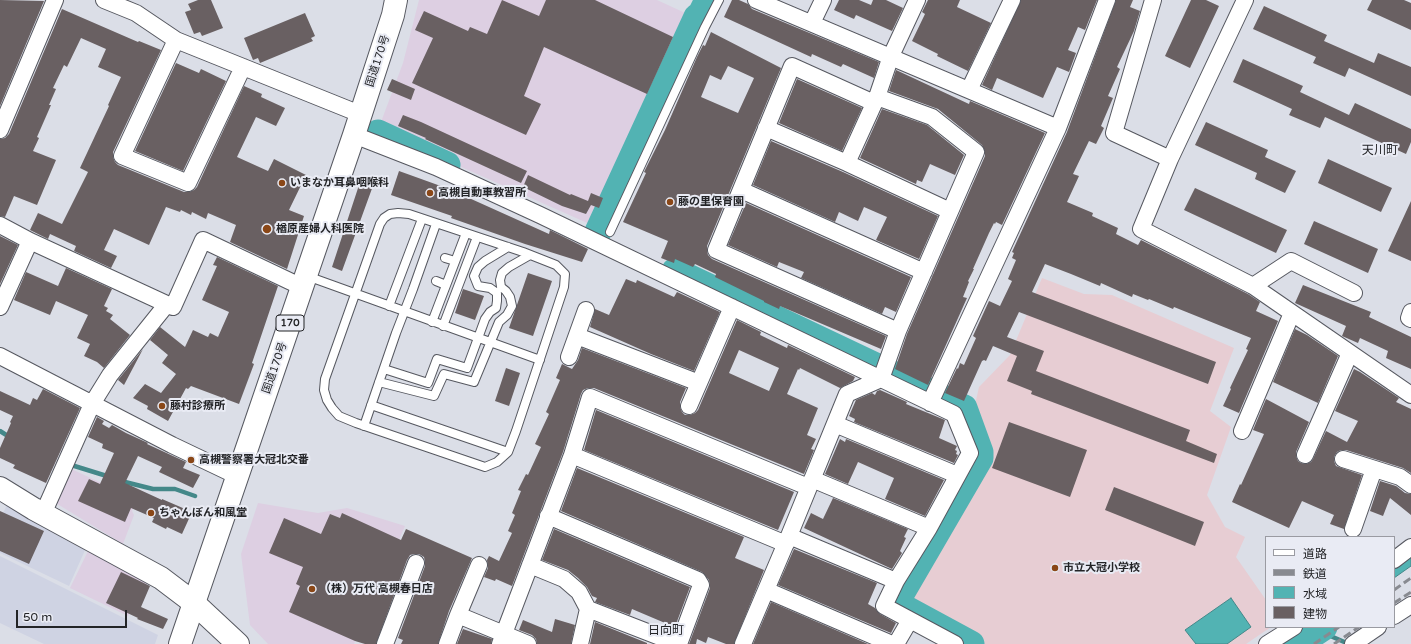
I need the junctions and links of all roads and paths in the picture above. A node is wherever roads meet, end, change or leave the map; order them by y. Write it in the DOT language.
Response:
graph roads {
  1 [pos="55,0"];
  2 [pos="104,0"];
  3 [pos="396,0"];
  4 [pos="719,0"];
  5 [pos="756,0"];
  6 [pos="823,0"];
  7 [pos="916,0"];
  8 [pos="1012,0"];
  9 [pos="1107,0"];
  10 [pos="1153,0"];
  11 [pos="1244,0"];
  12 [pos="812,24"];
  13 [pos="176,40"];
  14 [pos="891,56"];
  15 [pos="243,67"];
  16 [pos="969,90"];
  17 [pos="875,100"];
  18 [pos="357,125"];
  19 [pos="766,128"];
  20 [pos="1058,128"];
  21 [pos="0,130"];
  22 [pos="1170,159"];
  23 [pos="847,163"];
  24 [pos="741,190"];
  25 [pos="950,211"];
  26 [pos="422,219"];
  27 [pos="436,224"];
  28 [pos="0,225"];
  29 [pos="610,232"];
  30 [pos="466,233"];
  31 [pos="477,237"];
  32 [pos="30,241"];
  33 [pos="508,247"];
  34 [pos="530,255"];
  35 [pos="445,258"];
  36 [pos="455,261"];
  37 [pos="924,272"];
  38 [pos="436,281"];
  39 [pos="304,282"];
  40 [pos="446,285"];
  41 [pos="1253,286"];
  42 [pos="355,292"];
  43 [pos="1354,293"];
  44 [pos="167,304"];
  45 [pos="389,306"];
  46 [pos="0,307"];
  47 [pos="732,307"];
  48 [pos="586,310"];
  49 [pos="404,312"];
  50 [pos="1411,312"];
  51 [pos="1292,313"];
  52 [pos="1411,320"];
  53 [pos="432,322"];
  54 [pos="443,326"];
  55 [pos="898,331"];
  56 [pos="577,336"];
  57 [pos="478,338"];
  58 [pos="490,342"];
  59 [pos="1350,353"];
  60 [pos="0,356"];
  61 [pos="569,357"];
  62 [pos="540,360"];
  63 [pos="384,369"];
  64 [pos="883,374"];
  65 [pos="379,382"];
  66 [pos="699,383"];
  67 [pos="1411,395"];
  68 [pos="933,397"];
  69 [pos="92,404"];
  70 [pos="372,405"];
  71 [pos="689,406"];
  72 [pos="835,424"];
  73 [pos="364,426"];
  74 [pos="1242,431"];
  75 [pos="508,452"];
  76 [pos="572,455"];
  77 [pos="1305,455"];
  78 [pos="1343,459"];
  79 [pos="1374,469"];
  80 [pos="958,475"];
  81 [pos="237,476"];
  82 [pos="810,483"];
  83 [pos="1411,485"];
  84 [pos="0,488"];
  85 [pos="43,514"];
  86 [pos="548,516"];
  87 [pos="929,528"];
  88 [pos="1353,530"];
  89 [pos="787,540"];
  90 [pos="1411,547"];
  91 [pos="1395,559"];
  92 [pos="416,563"];
  93 [pos="479,565"];
  94 [pos="530,565"];
  95 [pos="896,581"];
  96 [pos="766,590"];
  97 [pos="194,603"];
  98 [pos="1411,605"];
  99 [pos="588,609"];
  100 [pos="458,615"];
  101 [pos="1395,615"];
  102 [pos="910,620"];
  103 [pos="1292,628"];
  104 [pos="1377,628"];
  105 [pos="502,639"];
  106 [pos="180,644"];
  107 [pos="238,644"];
  108 [pos="385,644"];
  109 [pos="447,644"];
  110 [pos="528,644"];
  111 [pos="580,644"];
  112 [pos="679,644"];
  113 [pos="743,644"];
  114 [pos="892,644"];
  115 [pos="896,644"];
  116 [pos="955,644"];
  117 [pos="1267,644"];
  118 [pos="1354,644"];
  1 -- 21 [label="street"];
  2 -- 13 [label="street"];
  3 -- 18 [label="main road, 国道170号 / 170"];
  4 -- 29 [label="lane"];
  5 -- 12 [label="street"];
  6 -- 12 [label="street"];
  7 -- 14 [label="street"];
  8 -- 16 [label="street"];
  9 -- 20 [label="street"];
  10 -- 22 [label="street"];
  11 -- 22 [label="street"];
  12 -- 14 [label="street"];
  13 -- 15 [label="street"];
  13 -- 15 [label="street"];
  14 -- 16 [label="street"];
  14 -- 17 [label="street"];
  15 -- 18 [label="street"];
  16 -- 20 [label="street"];
  17 -- 19 [label="street"];
  17 -- 23 [label="street"];
  17 -- 25 [label="street"];
  18 -- 39 [label="main road, 国道170号 / 170"];
  18 -- 47 [label="street"];
  19 -- 23 [label="street"];
  19 -- 24 [label="street"];
  20 -- 68 [label="street"];
  22 -- 41 [label="street"];
  23 -- 25 [label="street"];
  24 -- 37 [label="street"];
  24 -- 55 [label="street"];
  25 -- 37 [label="street"];
  26 -- 27 [label="lane"];
  26 -- 42 [label="lane"];
  26 -- 45 [label="lane"];
  27 -- 30 [label="lane"];
  27 -- 49 [label="lane"];
  28 -- 32 [label="street"];
  30 -- 31 [label="lane"];
  30 -- 36 [label="lane"];
  31 -- 33 [label="lane"];
  31 -- 54 [label="lane"];
  32 -- 44 [label="street"];
  32 -- 46 [label="street"];
  33 -- 34 [label="lane"];
  33 -- 57 [label="lane"];
  34 -- 58 [label="lane"];
  34 -- 62 [label="lane"];
  35 -- 36 [label="lane"];
  36 -- 40 [label="lane"];
  37 -- 55 [label="street"];
  38 -- 40 [label="lane"];
  39 -- 42 [label="lane"];
  39 -- 44 [label="street"];
  39 -- 81 [label="main road, 国道170号 / 170"];
  40 -- 53 [label="lane"];
  41 -- 43 [label="street"];
  41 -- 51 [label="street"];
  42 -- 45 [label="lane"];
  42 -- 73 [label="lane"];
  44 -- 69 [label="street"];
  45 -- 49 [label="lane"];
  47 -- 64 [label="street"];
  47 -- 66 [label="street"];
  48 -- 56 [label="street"];
  49 -- 53 [label="lane"];
  49 -- 63 [label="lane"];
  50 -- 52 [label="street"];
  51 -- 59 [label="street"];
  51 -- 74 [label="street"];
  53 -- 54 [label="lane"];
  54 -- 57 [label="lane"];
  55 -- 64 [label="street"];
  56 -- 61 [label="street"];
  56 -- 66 [label="street"];
  57 -- 58 [label="lane"];
  57 -- 63 [label="lane"];
  58 -- 62 [label="lane"];
  58 -- 65 [label="lane"];
  59 -- 67 [label="street"];
  59 -- 77 [label="street"];
  60 -- 69 [label="street"];
  62 -- 75 [label="lane"];
  63 -- 65 [label="lane"];
  64 -- 68 [label="street"];
  64 -- 72 [label="street"];
  65 -- 70 [label="lane"];
  66 -- 71 [label="street"];
  68 -- 80 [label="street"];
  69 -- 81 [label="street"];
  69 -- 85 [label="street"];
  70 -- 73 [label="lane"];
  70 -- 75 [label="lane"];
  72 -- 80 [label="street"];
  72 -- 82 [label="street"];
  73 -- 75 [label="lane"];
  76 -- 82 [label="street"];
  76 -- 86 [label="street"];
  76 -- 89 [label="street"];
  78 -- 79 [label="street"];
  79 -- 83 [label="street"];
  79 -- 88 [label="street"];
  80 -- 87 [label="street"];
  81 -- 97 [label="main road, 国道170号 / 170"];
  82 -- 87 [label="street"];
  82 -- 89 [label="street"];
  84 -- 85 [label="main road"];
  85 -- 97 [label="main road"];
  86 -- 94 [label="street"];
  86 -- 112 [label="street"];
  87 -- 95 [label="street"];
  89 -- 95 [label="street"];
  89 -- 96 [label="street"];
  90 -- 91 [label="street"];
  92 -- 108 [label="street"];
  93 -- 100 [label="street"];
  94 -- 99 [label="street"];
  94 -- 105 [label="street"];
  95 -- 102 [label="street"];
  96 -- 113 [label="street"];
  96 -- 114 [label="street"];
  97 -- 106 [label="main road, 国道170号 / 170"];
  97 -- 107 [label="main road"];
  98 -- 101 [label="street"];
  99 -- 111 [label="street"];
  99 -- 112 [label="street"];
  100 -- 105 [label="street"];
  100 -- 109 [label="street"];
  102 -- 115 [label="street"];
  102 -- 116 [label="street"];
  103 -- 117 [label="street"];
  104 -- 118 [label="street"];
  105 -- 110 [label="street"];
}
